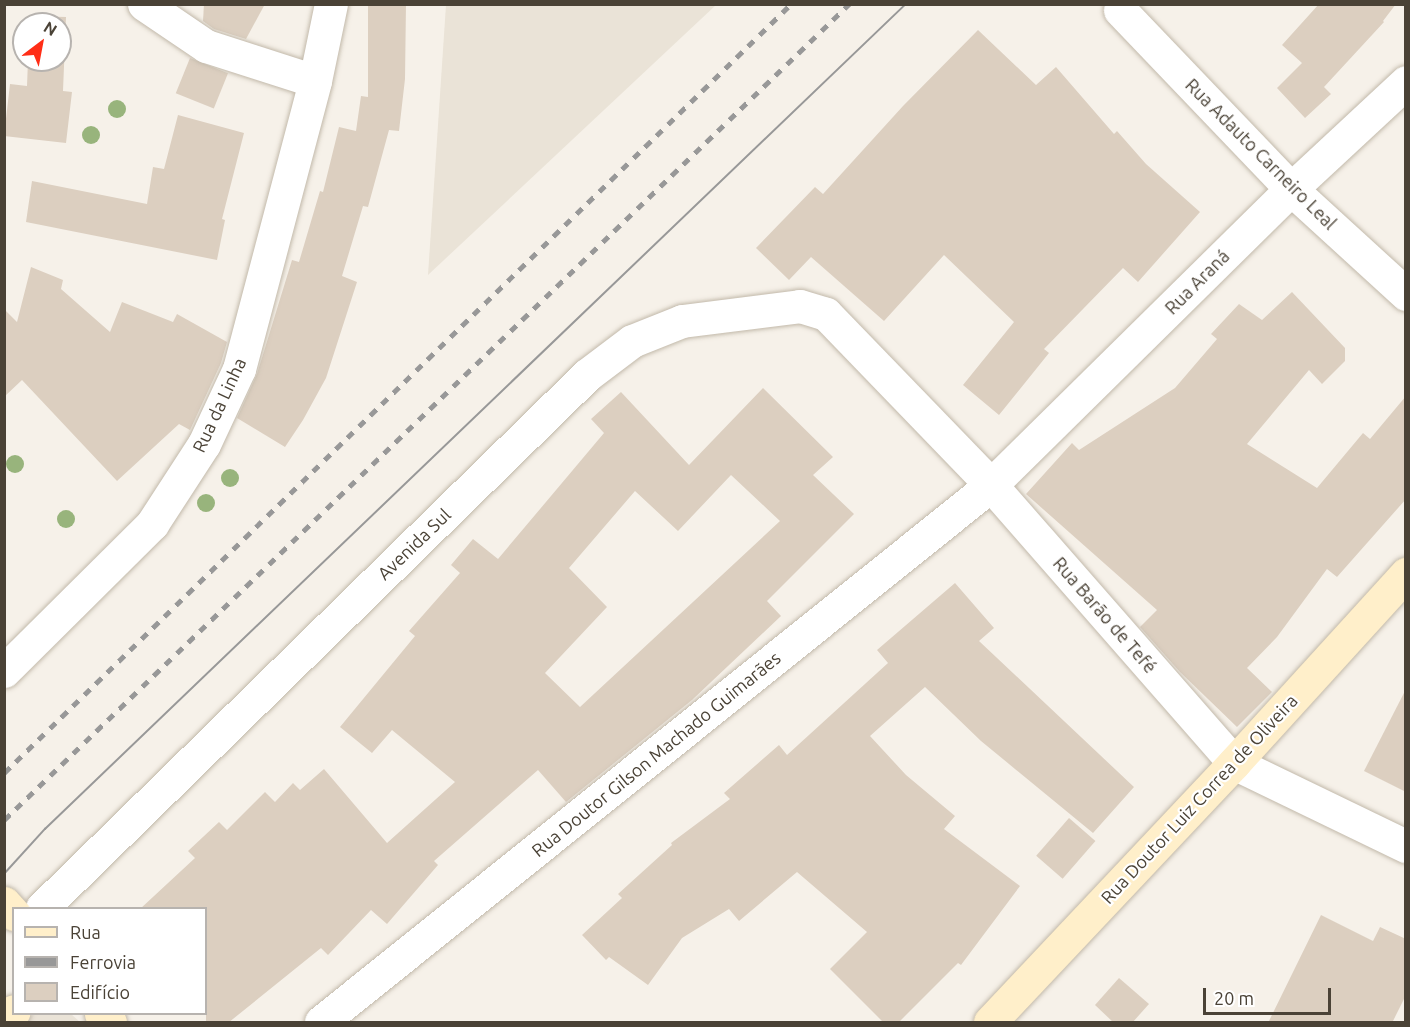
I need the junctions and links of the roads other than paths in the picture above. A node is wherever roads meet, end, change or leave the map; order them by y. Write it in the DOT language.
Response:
graph roads {
  1 [pos="144,4"];
  2 [pos="331,4"];
  3 [pos="1120,10"];
  4 [pos="315,81"];
  5 [pos="1406,82"];
  6 [pos="1292,189"];
  7 [pos="1406,294"];
  8 [pos="843,330"];
  9 [pos="991,485"];
  10 [pos="1406,574"];
  11 [pos="4,671"];
  12 [pos="1234,764"];
  13 [pos="1406,846"];
  14 [pos="44,907"];
  15 [pos="321,1023"];
  16 [pos="990,1023"];
  1 -- 4 [label="street"];
  2 -- 4 [label="street, Rua da Linha"];
  3 -- 6 [label="street, Rua Adauto Carneiro Leal"];
  4 -- 11 [label="street, Rua da Linha"];
  5 -- 6 [label="street, Rua Araná"];
  6 -- 7 [label="street, Rua Adauto Carneiro Leal"];
  6 -- 9 [label="street, Rua Araná"];
  8 -- 9 [label="street, Rua Barão de Tefé"];
  8 -- 14 [label="street, Avenida Sul"];
  9 -- 12 [label="street, Rua Barão de Tefé"];
  9 -- 15 [label="street, Rua Doutor Gilson Machado Guimarães"];
  10 -- 12 [label="street, Rua Doutor Luiz Correa de Oliveira"];
  12 -- 13 [label="street, Rua Barão de Tefé"];
  12 -- 16 [label="street, Rua Doutor Luiz Correa de Oliveira"];
}
